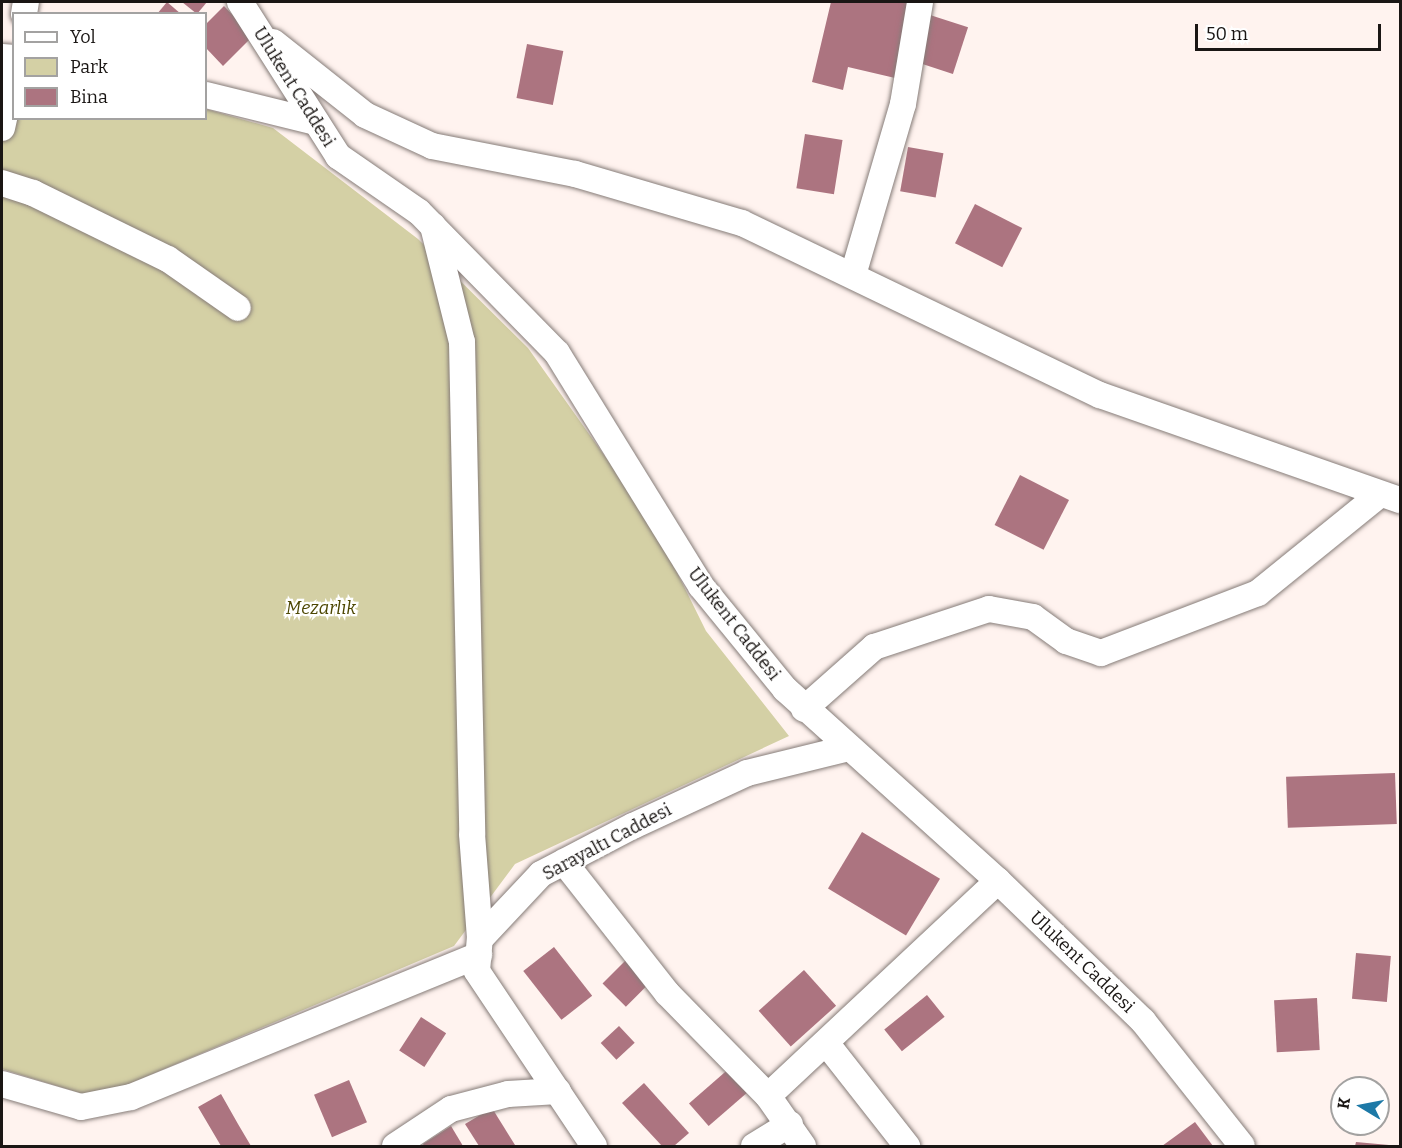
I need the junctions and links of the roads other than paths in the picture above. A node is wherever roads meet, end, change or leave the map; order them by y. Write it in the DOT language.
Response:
graph roads {
  1 [pos="240,2"];
  2 [pos="920,2"];
  3 [pos="258,30"];
  4 [pos="12,82"];
  5 [pos="207,95"];
  6 [pos="316,122"];
  7 [pos="2,128"];
  8 [pos="2,183"];
  9 [pos="433,226"];
  10 [pos="853,275"];
  11 [pos="238,308"];
  12 [pos="1390,498"];
  13 [pos="804,709"];
  14 [pos="849,748"];
  15 [pos="564,862"];
  16 [pos="998,881"];
  17 [pos="479,947"];
  18 [pos="827,1044"];
  19 [pos="2,1084"];
  20 [pos="558,1091"];
  21 [pos="768,1096"];
  22 [pos="790,1124"];
  23 [pos="394,1146"];
  24 [pos="594,1146"];
  25 [pos="754,1146"];
  26 [pos="803,1146"];
  27 [pos="907,1146"];
  28 [pos="1242,1146"];
  1 -- 3 [label="street, Ulukent Caddesi"];
  2 -- 10 [label="street"];
  3 -- 6 [label="street, Ulukent Caddesi"];
  3 -- 10 [label="street"];
  4 -- 7 [label="street"];
  5 -- 6 [label="street"];
  6 -- 9 [label="street, Ulukent Caddesi"];
  8 -- 11 [label="street"];
  9 -- 13 [label="street, Ulukent Caddesi"];
  9 -- 17 [label="street"];
  10 -- 12 [label="street"];
  12 -- 13 [label="street"];
  13 -- 14 [label="street, Ulukent Caddesi"];
  14 -- 15 [label="street, Sarayaltı Caddesi"];
  14 -- 16 [label="street, Ulukent Caddesi"];
  15 -- 17 [label="street, Sarayaltı Caddesi"];
  15 -- 21 [label="street"];
  16 -- 18 [label="street"];
  16 -- 28 [label="street, Ulukent Caddesi"];
  17 -- 19 [label="street"];
  17 -- 20 [label="street"];
  18 -- 21 [label="street"];
  18 -- 27 [label="street"];
  20 -- 23 [label="street"];
  20 -- 24 [label="street"];
  21 -- 22 [label="street"];
  22 -- 25 [label="street"];
  22 -- 26 [label="street"];
}
